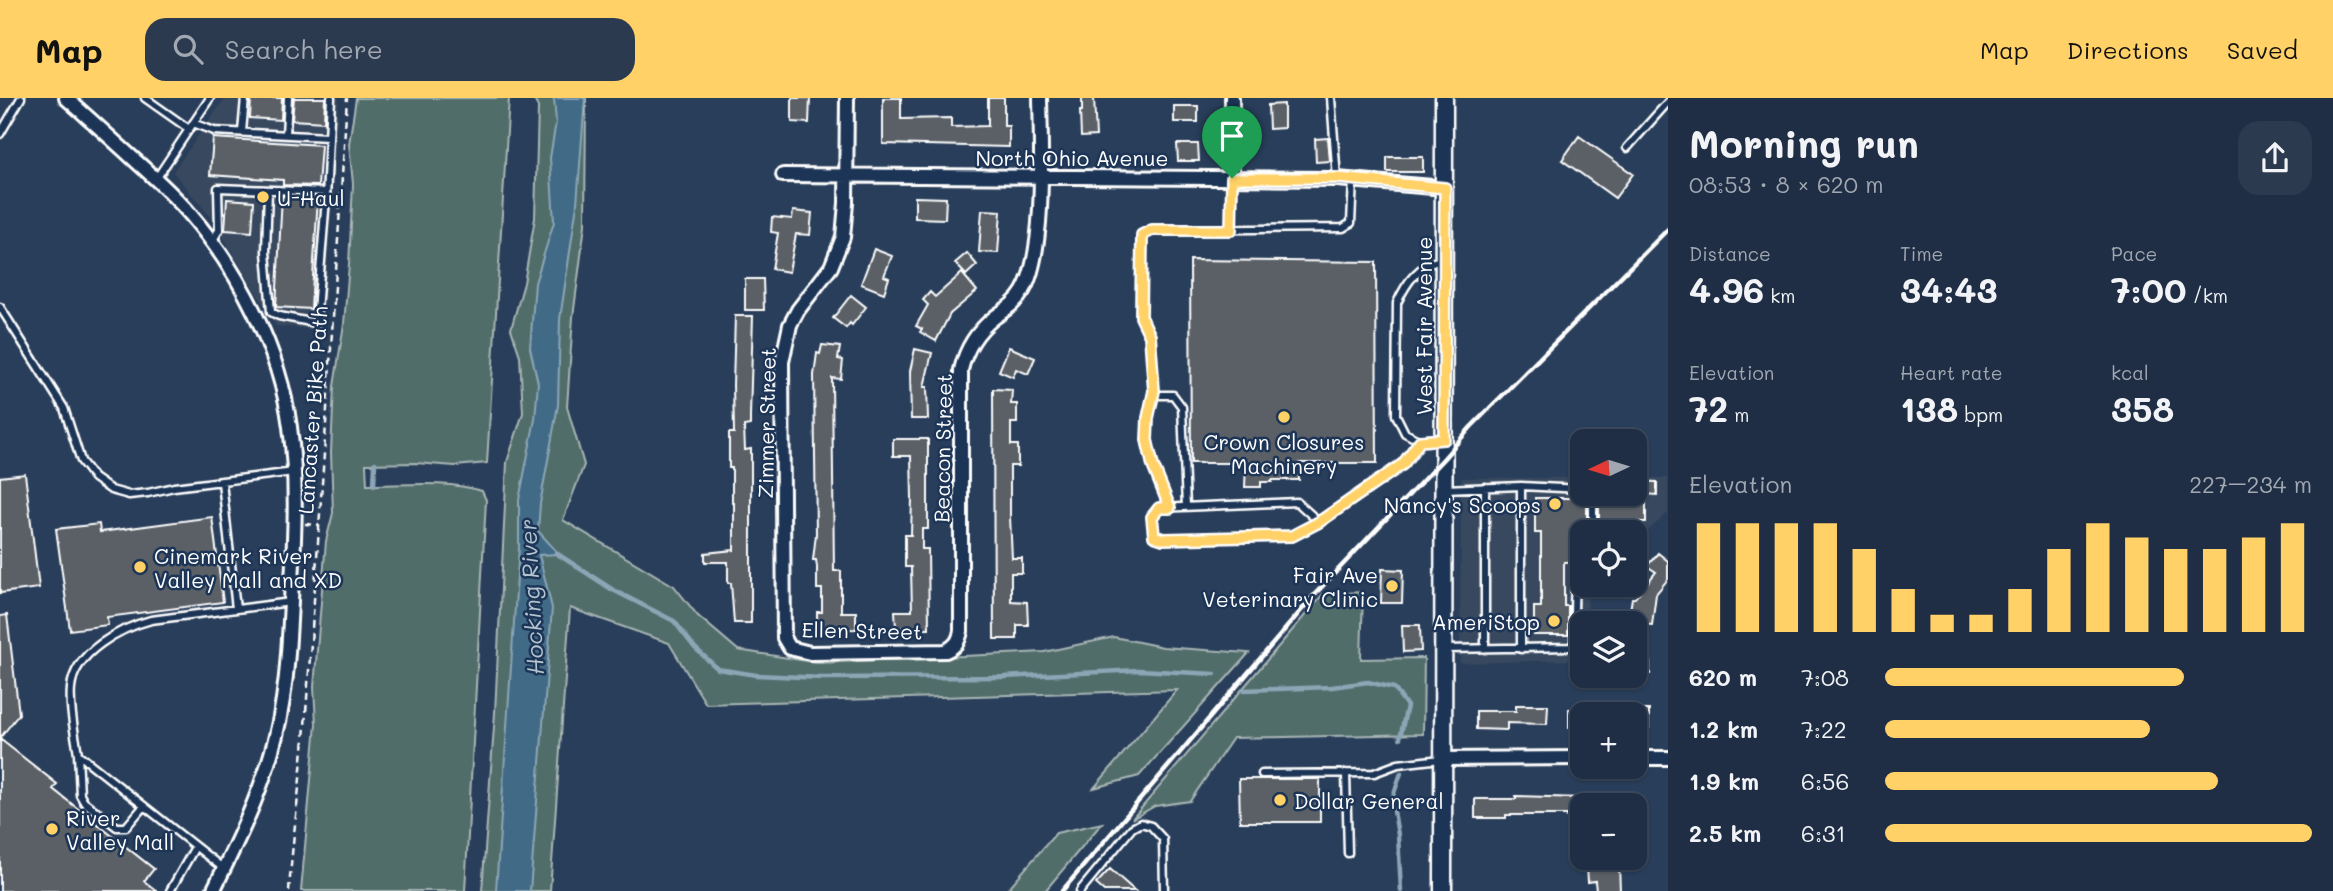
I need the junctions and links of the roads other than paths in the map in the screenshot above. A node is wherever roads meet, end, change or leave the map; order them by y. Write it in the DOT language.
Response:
graph roads {
  1 [pos="21,98"];
  2 [pos="66,98"];
  3 [pos="145,98"];
  4 [pos="210,98"];
  5 [pos="245,98"];
  6 [pos="288,98"];
  7 [pos="331,98"];
  8 [pos="847,98"];
  9 [pos="1041,98"];
  10 [pos="1232,98"];
  11 [pos="1331,98"];
  12 [pos="1444,98"];
  13 [pos="1668,102"];
  14 [pos="2,125"];
  15 [pos="191,126"];
  16 [pos="242,132"];
  17 [pos="0,134"];
  18 [pos="286,134"];
  19 [pos="328,137"];
  20 [pos="1627,148"];
  21 [pos="846,174"];
  22 [pos="783,175"];
  23 [pos="1041,177"];
  24 [pos="1232,178"];
  25 [pos="1337,178"];
  26 [pos="156,179"];
  27 [pos="1353,180"];
  28 [pos="1445,188"];
  29 [pos="268,190"];
  30 [pos="326,192"];
  31 [pos="1231,230"];
  32 [pos="212,242"];
  33 [pos="1445,260"];
  34 [pos="0,307"];
  35 [pos="271,312"];
  36 [pos="257,320"];
  37 [pos="1153,395"];
  38 [pos="1444,439"];
  39 [pos="1420,441"];
  40 [pos="295,472"];
  41 [pos="222,482"];
  42 [pos="1521,486"];
  43 [pos="1485,487"];
  44 [pos="1570,488"];
  45 [pos="1444,489"];
  46 [pos="1186,507"];
  47 [pos="1170,508"];
  48 [pos="1319,522"];
  49 [pos="1576,597"];
  50 [pos="291,602"];
  51 [pos="236,609"];
  52 [pos="784,638"];
  53 [pos="1444,649"];
  54 [pos="1485,649"];
  55 [pos="1521,649"];
  56 [pos="946,651"];
  57 [pos="78,754"];
  58 [pos="1570,758"];
  59 [pos="1647,758"];
  60 [pos="1668,758"];
  61 [pos="1443,759"];
  62 [pos="1346,773"];
  63 [pos="1262,774"];
  64 [pos="143,807"];
  65 [pos="195,847"];
  66 [pos="1348,853"];
  67 [pos="224,869"];
  68 [pos="170,891"];
  69 [pos="213,891"];
  70 [pos="1080,891"];
  71 [pos="1164,891"];
  72 [pos="1443,891"];
  1 -- 14 [label="lane"];
  2 -- 26 [label="street"];
  3 -- 15 [label="lane"];
  4 -- 15 [label="lane"];
  5 -- 16 [label="lane"];
  6 -- 18 [label="lane"];
  7 -- 19 [label="lane"];
  8 -- 21 [label="street, Zimmer Street"];
  9 -- 23 [label="street, Beacon Street"];
  10 -- 24 [label="street"];
  11 -- 25 [label="lane"];
  12 -- 28 [label="street, West Fair Avenue"];
  13 -- 20 [label="lane"];
  14 -- 17 [label="lane"];
  15 -- 16 [label="lane"];
  15 -- 26 [label="lane"];
  16 -- 18 [label="lane"];
  18 -- 19 [label="lane"];
  19 -- 30 [label="lane"];
  21 -- 22 [label="street, North Ohio Avenue"];
  21 -- 23 [label="street, North Ohio Avenue"];
  21 -- 52 [label="street, Zimmer Street"];
  23 -- 24 [label="street, North Ohio Avenue"];
  23 -- 56 [label="street, Beacon Street"];
  24 -- 25 [label="street, North Ohio Avenue"];
  24 -- 31 [label="lane"];
  25 -- 27 [label="street, North Ohio Avenue"];
  26 -- 32 [label="street"];
  27 -- 28 [label="street, North Ohio Avenue"];
  27 -- 31 [label="lane"];
  28 -- 33 [label="street, West Fair Avenue"];
  29 -- 30 [label="lane"];
  29 -- 32 [label="lane"];
  29 -- 35 [label="lane"];
  30 -- 35 [label="lane"];
  31 -- 37 [label="lane"];
  32 -- 36 [label="street"];
  33 -- 38 [label="street, West Fair Avenue"];
  33 -- 39 [label="lane"];
  34 -- 41 [label="lane"];
  35 -- 36 [label="lane"];
  36 -- 40 [label="street"];
  37 -- 46 [label="lane"];
  37 -- 47 [label="lane"];
  38 -- 39 [label="lane"];
  38 -- 45 [label="street, West Fair Avenue"];
  39 -- 48 [label="lane"];
  40 -- 41 [label="lane"];
  40 -- 50 [label="street"];
  41 -- 51 [label="lane"];
  42 -- 43 [label="lane"];
  42 -- 44 [label="lane"];
  42 -- 55 [label="lane"];
  43 -- 45 [label="lane"];
  43 -- 54 [label="lane"];
  45 -- 53 [label="street, West Fair Avenue"];
  46 -- 47 [label="lane"];
  46 -- 48 [label="lane"];
  47 -- 48 [label="lane"];
  49 -- 55 [label="lane"];
  50 -- 51 [label="lane"];
  50 -- 67 [label="street"];
  51 -- 57 [label="lane"];
  52 -- 56 [label="street, Ellen Street"];
  53 -- 54 [label="lane"];
  53 -- 61 [label="street, West Fair Avenue"];
  54 -- 55 [label="lane"];
  57 -- 64 [label="lane"];
  57 -- 64 [label="lane"];
  58 -- 61 [label="street"];
  59 -- 60 [label="street"];
  61 -- 62 [label="lane"];
  61 -- 72 [label="street, West Fair Avenue"];
  62 -- 63 [label="lane"];
  62 -- 66 [label="lane"];
  64 -- 65 [label="lane"];
  65 -- 67 [label="lane"];
  65 -- 68 [label="lane"];
  67 -- 69 [label="street"];
  70 -- 71 [label="lane"];
}
